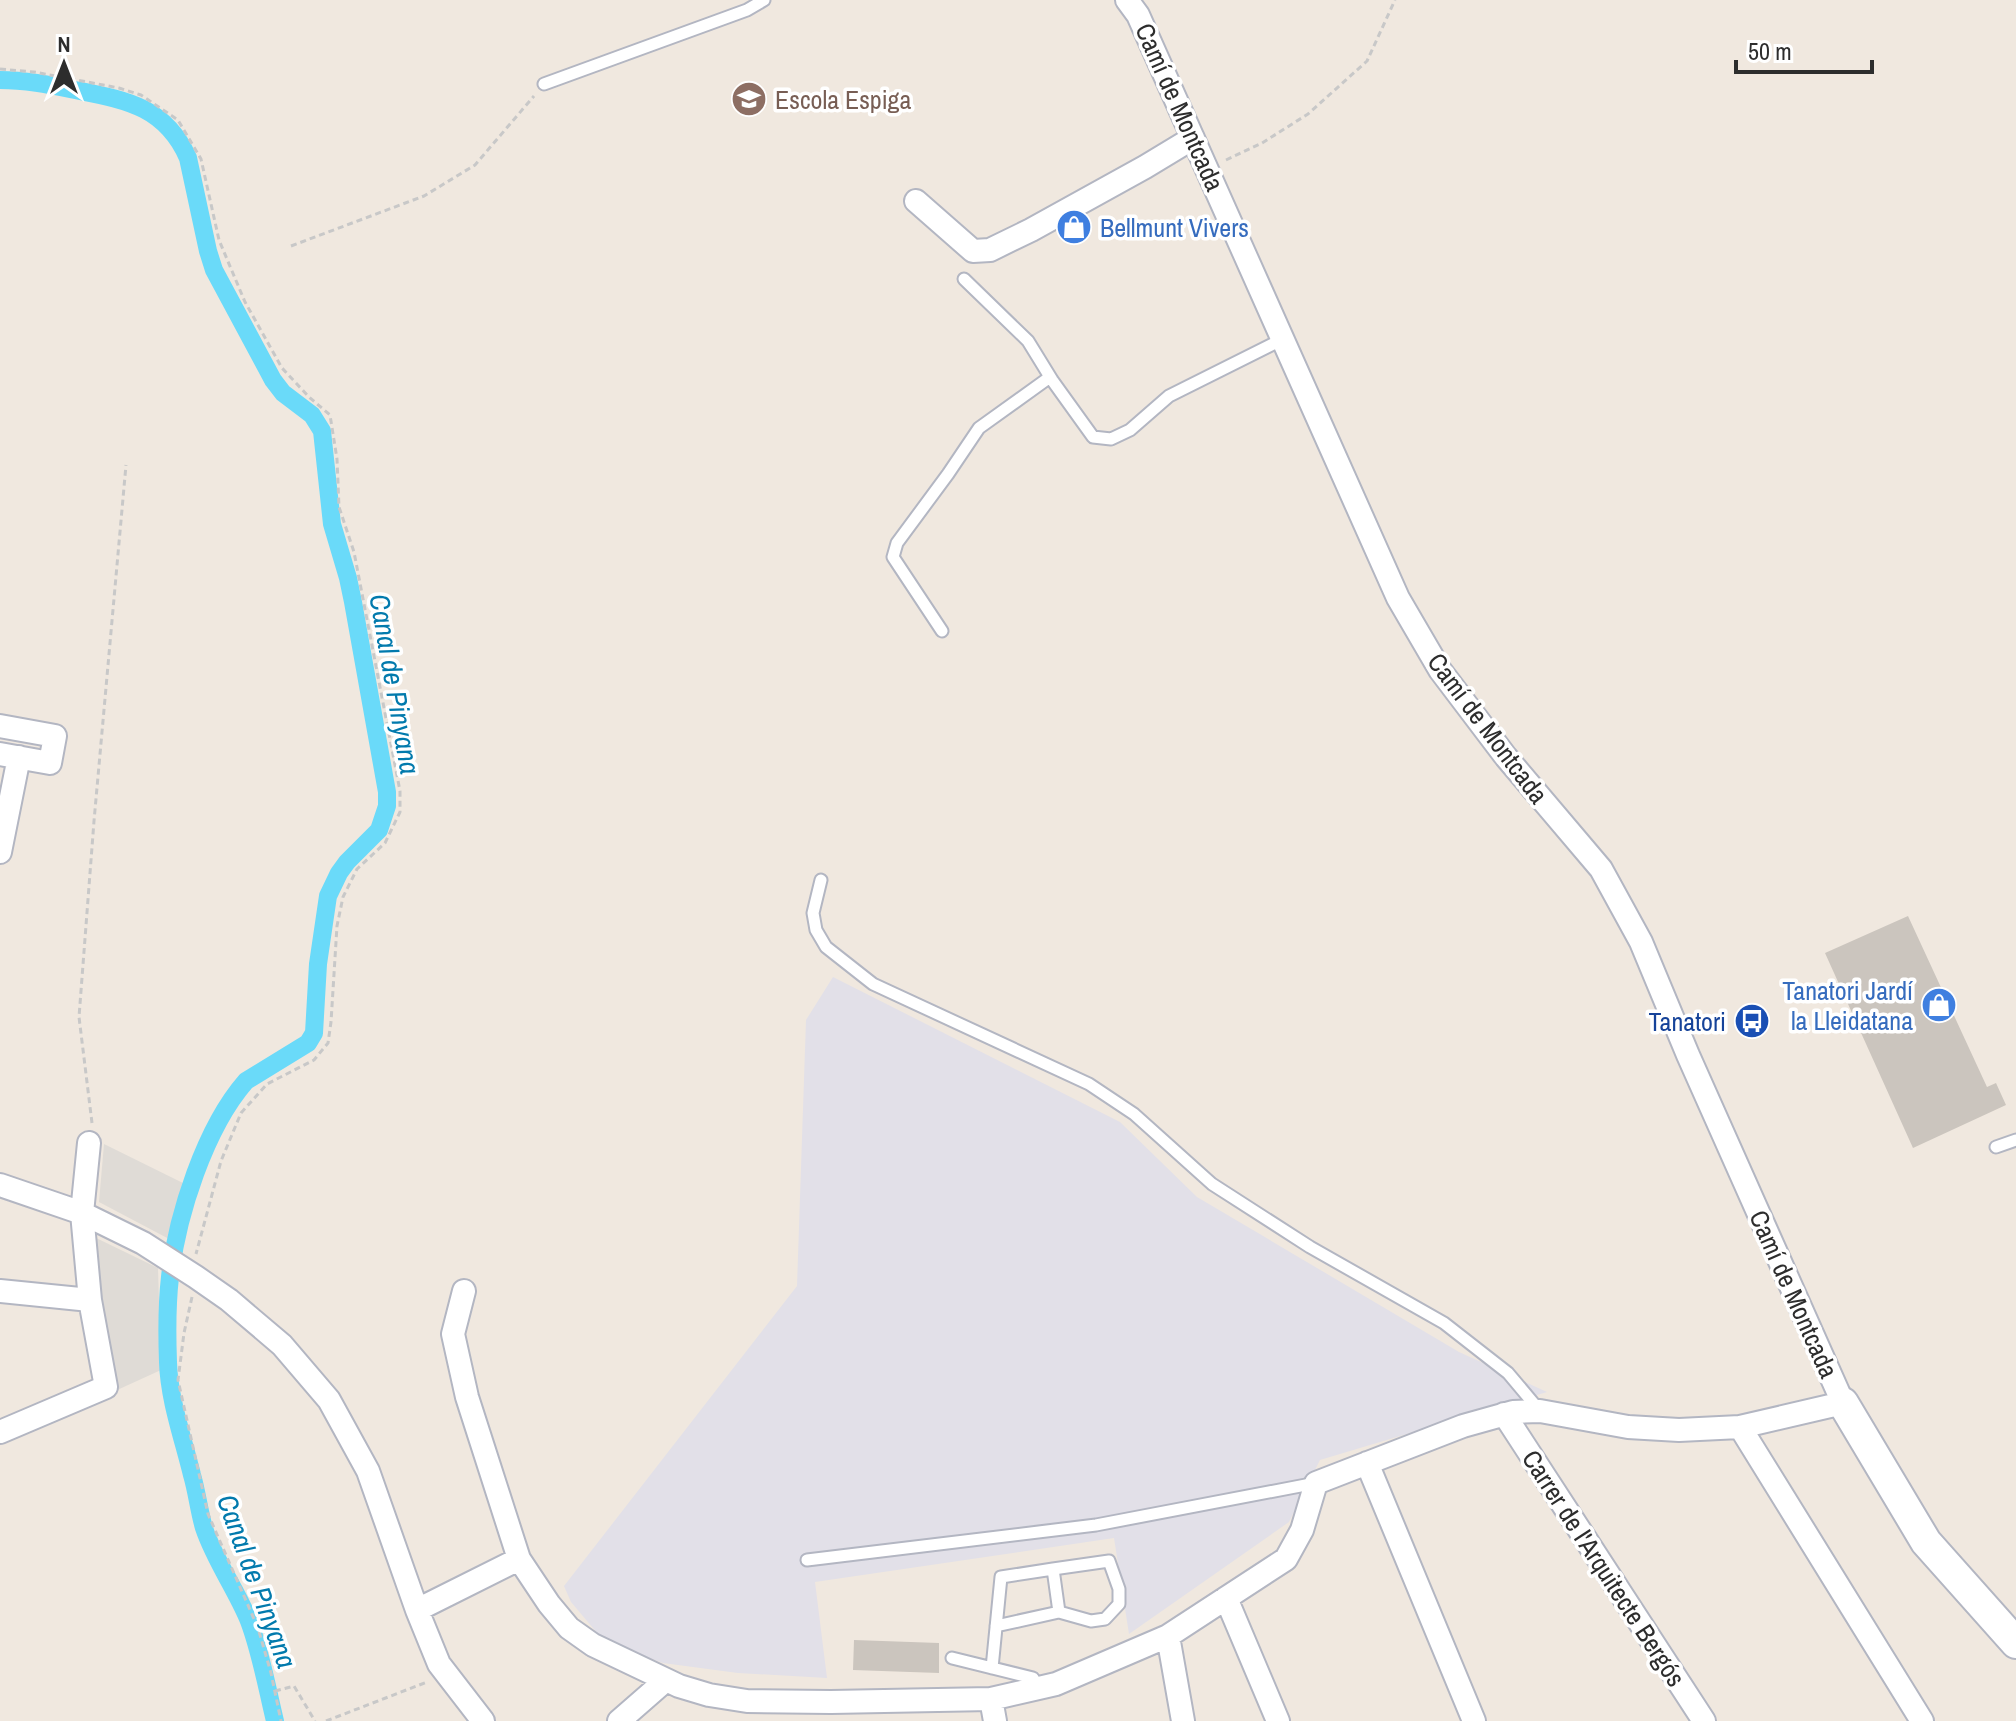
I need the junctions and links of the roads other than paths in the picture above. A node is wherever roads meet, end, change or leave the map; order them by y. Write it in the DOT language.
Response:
graph roads {
  1 [pos="764,0"];
  2 [pos="1127,0"];
  3 [pos="544,84"];
  4 [pos="1193,138"];
  5 [pos="916,201"];
  6 [pos="964,279"];
  7 [pos="1284,339"];
  8 [pos="1050,377"];
  9 [pos="942,631"];
  10 [pos="0,726"];
  11 [pos="9,756"];
  12 [pos="0,852"];
  13 [pos="821,880"];
  14 [pos="2016,1140"];
  15 [pos="89,1143"];
  16 [pos="1996,1147"];
  17 [pos="0,1185"];
  18 [pos="82,1213"];
  19 [pos="0,1291"];
  20 [pos="464,1291"];
  21 [pos="90,1300"];
  22 [pos="1843,1403"];
  23 [pos="1540,1411"];
  24 [pos="1504,1414"];
  25 [pos="1740,1427"];
  26 [pos="0,1432"];
  27 [pos="1367,1463"];
  28 [pos="1316,1483"];
  29 [pos="519,1559"];
  30 [pos="807,1560"];
  31 [pos="1053,1569"];
  32 [pos="1226,1598"];
  33 [pos="417,1610"];
  34 [pos="1059,1612"];
  35 [pos="996,1626"];
  36 [pos="1168,1636"];
  37 [pos="2016,1643"];
  38 [pos="952,1658"];
  39 [pos="992,1668"];
  40 [pos="666,1680"];
  41 [pos="1038,1688"];
  42 [pos="862,1701"];
  43 [pos="993,1710"];
  44 [pos="483,1721"];
  45 [pos="619,1721"];
  46 [pos="848,1721"];
  47 [pos="1183,1721"];
  48 [pos="1278,1721"];
  49 [pos="1474,1721"];
  50 [pos="1704,1721"];
  51 [pos="1922,1721"];
  1 -- 3 [label="lane"];
  2 -- 4 [label="street, Camí de Montcada"];
  4 -- 5 [label="street"];
  4 -- 7 [label="street, Camí de Montcada"];
  6 -- 8 [label="lane"];
  7 -- 8 [label="lane"];
  7 -- 22 [label="street, Camí de Montcada"];
  8 -- 9 [label="lane"];
  10 -- 11 [label="street"];
  11 -- 12 [label="street"];
  13 -- 23 [label="lane"];
  14 -- 16 [label="lane"];
  15 -- 18 [label="street"];
  17 -- 18 [label="street"];
  18 -- 21 [label="street"];
  18 -- 33 [label="street"];
  19 -- 21 [label="street"];
  20 -- 29 [label="street"];
  21 -- 26 [label="street"];
  22 -- 25 [label="street"];
  22 -- 37 [label="street"];
  23 -- 24 [label="street"];
  23 -- 25 [label="street"];
  24 -- 27 [label="street"];
  24 -- 50 [label="street, Carrer de l'Arquitecte Bergós"];
  25 -- 51 [label="street"];
  27 -- 28 [label="street"];
  27 -- 49 [label="street"];
  28 -- 30 [label="lane"];
  28 -- 32 [label="street"];
  29 -- 33 [label="street"];
  29 -- 40 [label="street"];
  31 -- 34 [label="lane"];
  31 -- 34 [label="lane"];
  31 -- 35 [label="lane"];
  32 -- 36 [label="street"];
  32 -- 48 [label="street"];
  33 -- 44 [label="street"];
  34 -- 35 [label="lane"];
  35 -- 39 [label="lane"];
  36 -- 41 [label="street"];
  36 -- 47 [label="street"];
  38 -- 39 [label="lane"];
  39 -- 41 [label="lane"];
  40 -- 42 [label="street"];
  40 -- 45 [label="street"];
  41 -- 43 [label="street"];
  42 -- 43 [label="street"];
  42 -- 46 [label="street"];
}
